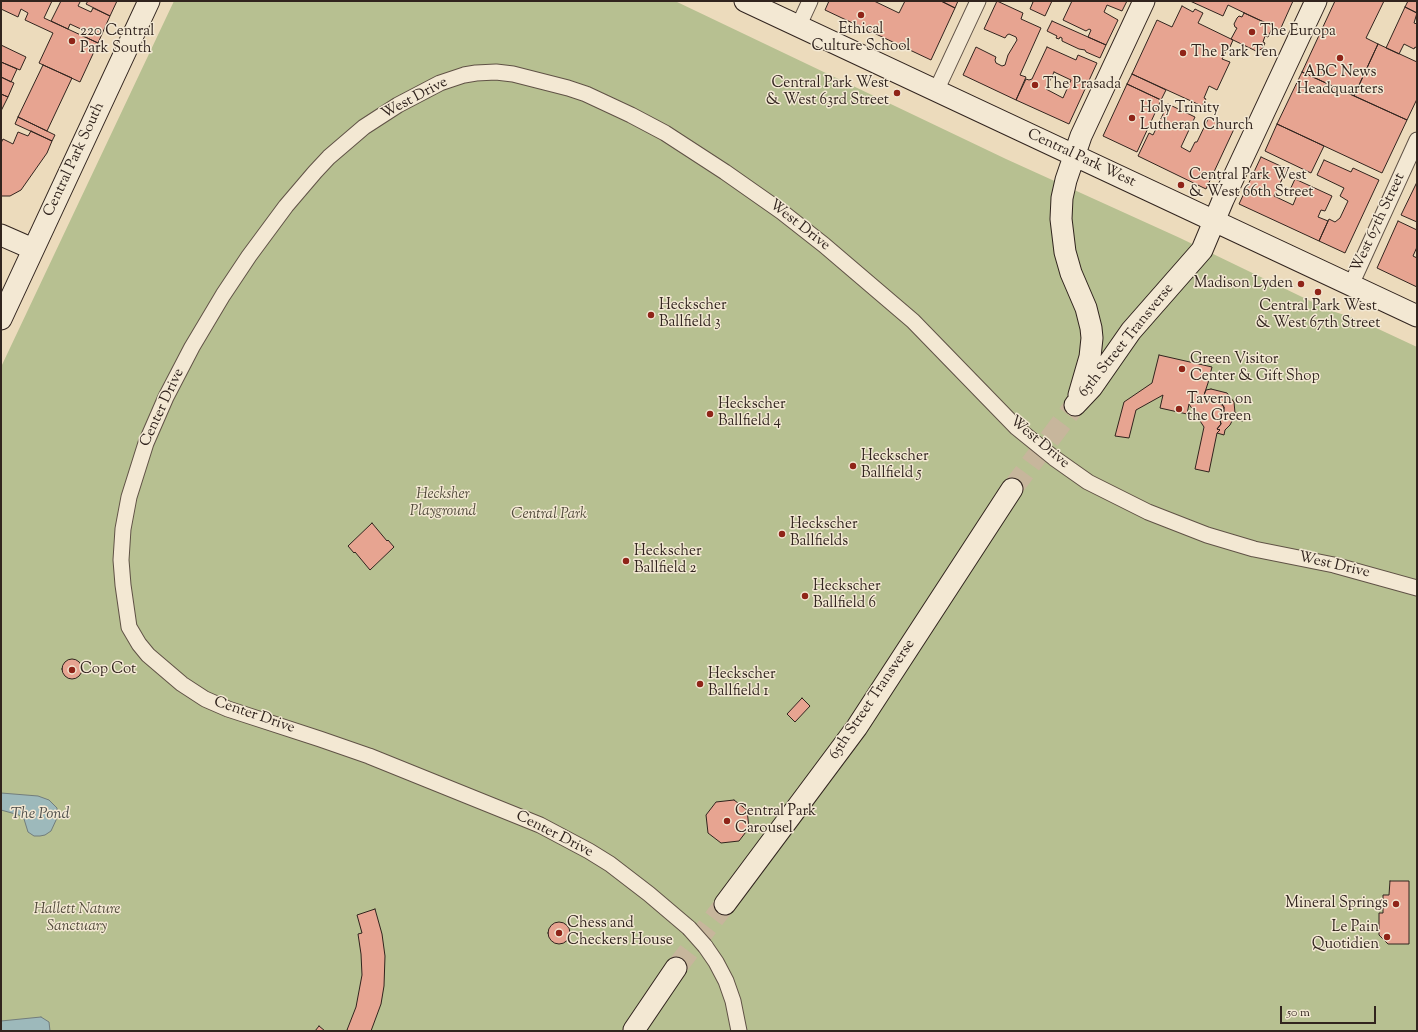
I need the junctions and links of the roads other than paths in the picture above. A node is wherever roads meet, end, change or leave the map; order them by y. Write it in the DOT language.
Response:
graph roads {
  1 [pos="149,1"];
  2 [pos="745,1"];
  3 [pos="810,1"];
  4 [pos="978,1"];
  5 [pos="1144,1"];
  6 [pos="1316,1"];
  7 [pos="798,27"];
  8 [pos="936,91"];
  9 [pos="1417,140"];
  10 [pos="1074,156"];
  11 [pos="1214,221"];
  12 [pos="1,235"];
  13 [pos="33,249"];
  14 [pos="1351,284"];
  15 [pos="210,315"];
  16 [pos="1417,316"];
  17 [pos="1,318"];
  18 [pos="1012,489"];
  19 [pos="1417,588"];
  20 [pos="724,904"];
  21 [pos="676,968"];
  22 [pos="634,1030"];
  23 [pos="739,1031"];
  1 -- 13 [label="main road, Central Park South"];
  2 -- 7 [label="main road, Central Park West"];
  3 -- 7 [label="street"];
  4 -- 8 [label="street"];
  5 -- 10 [label="main road, 65th Street Transverse"];
  6 -- 11 [label="main road"];
  7 -- 8 [label="main road, Central Park West"];
  8 -- 10 [label="main road, Central Park West"];
  9 -- 14 [label="street, West 67th Street"];
  10 -- 11 [label="main road, Central Park West"];
  10 -- 11 [label="main road, 65th Street Transverse"];
  11 -- 14 [label="main road, Central Park West"];
  12 -- 13 [label="main road"];
  13 -- 17 [label="main road, Central Park South"];
  14 -- 16 [label="main road, Central Park West"];
  15 -- 19 [label="street, West Drive"];
  15 -- 23 [label="street, Center Drive, bridge"];
  18 -- 20 [label="main road, 65th Street Transverse"];
  21 -- 22 [label="main road"];
}
